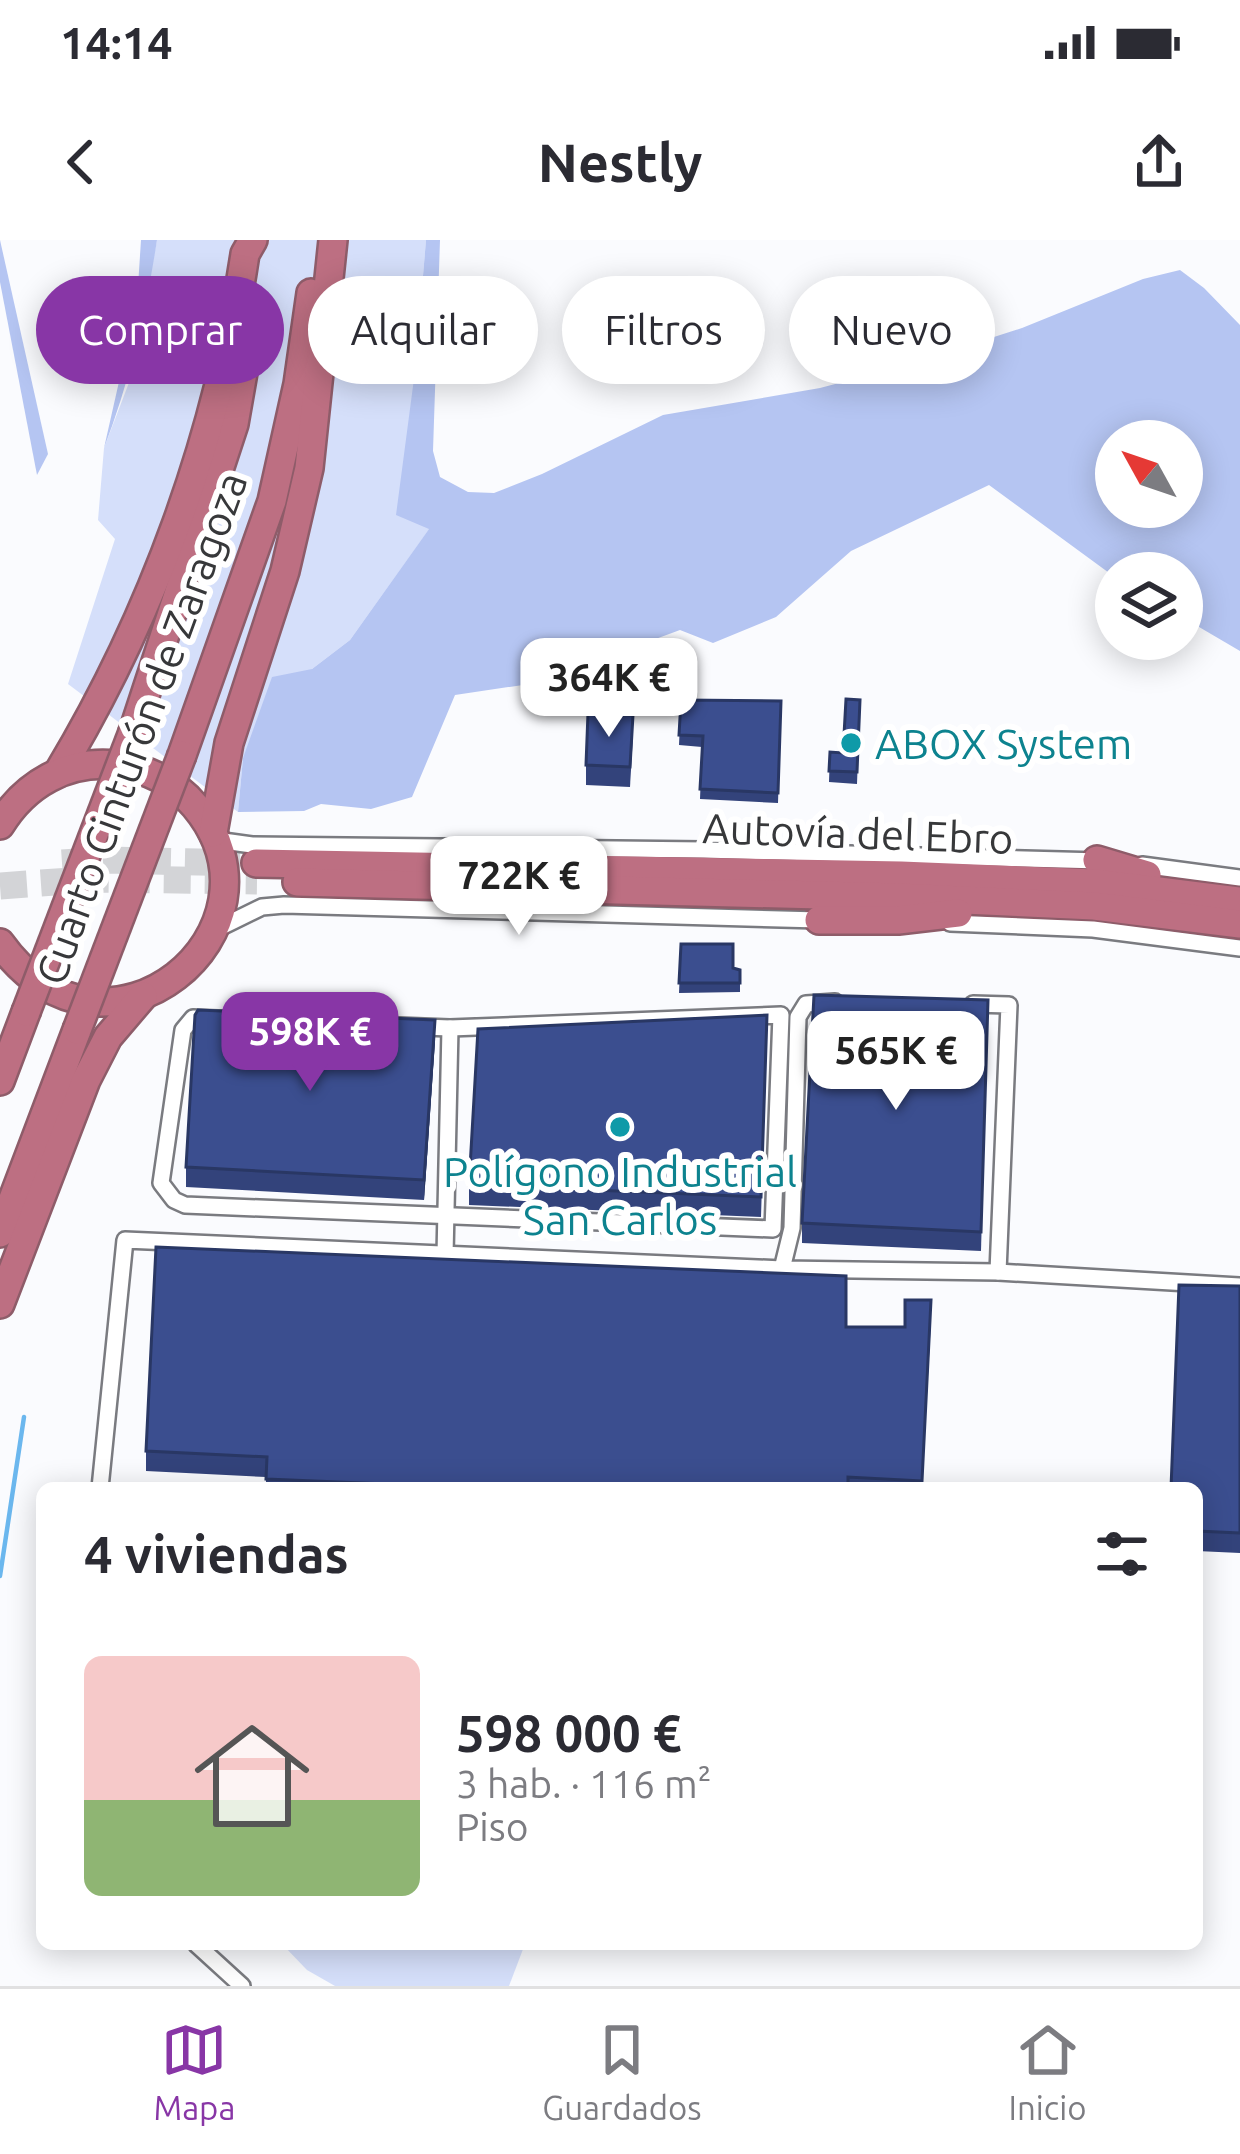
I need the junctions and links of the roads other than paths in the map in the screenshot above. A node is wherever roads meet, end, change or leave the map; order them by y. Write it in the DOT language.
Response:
graph roads {
  1 [pos="257,240"];
  2 [pos="318,240"];
  3 [pos="333,240"];
  4 [pos="58,772"];
  5 [pos="0,825"];
  6 [pos="215,837"];
  7 [pos="1097,860"];
  8 [pos="1240,878"];
  9 [pos="1240,888"];
  10 [pos="1240,901"];
  11 [pos="1040,903"];
  12 [pos="819,920"];
  13 [pos="898,920"];
  14 [pos="1240,924"];
  15 [pos="212,932"];
  16 [pos="0,943"];
  17 [pos="1240,948"];
  18 [pos="143,996"];
  19 [pos="857,1002"];
  20 [pos="965,1004"];
  21 [pos="450,1028"];
  22 [pos="0,1081"];
  23 [pos="444,1215"];
  24 [pos="772,1229"];
  25 [pos="0,1233"];
  26 [pos="445,1255"];
  27 [pos="782,1269"];
  28 [pos="998,1272"];
  29 [pos="1240,1286"];
  30 [pos="0,1304"];
  31 [pos="101,1482"];
  32 [pos="203,1950"];
  33 [pos="242,1986"];
  1 -- 4 [label="highway"];
  1 -- 22 [label="highway, bridge"];
  2 -- 25 [label="highway, Cuarto Cinturón de Zaragoza, bridge"];
  3 -- 6 [label="highway"];
  4 -- 5 [label="highway"];
  4 -- 6 [label="highway"];
  6 -- 7 [label="street"];
  6 -- 15 [label="highway"];
  7 -- 8 [label="street"];
  7 -- 9 [label="highway"];
  10 -- 11 [label="highway, Autovía del Ebro"];
  11 -- 13 [label="highway"];
  11 -- 14 [label="highway, Autovía del Ebro"];
  12 -- 13 [label="highway"];
  12 -- 15 [label="street"];
  13 -- 17 [label="street"];
  15 -- 18 [label="highway"];
  16 -- 18 [label="highway"];
  18 -- 30 [label="highway"];
  19 -- 27 [label="street"];
  20 -- 28 [label="street"];
  21 -- 23 [label="street"];
  21 -- 23 [label="street"];
  21 -- 24 [label="street"];
  23 -- 24 [label="street"];
  23 -- 26 [label="street"];
  24 -- 27 [label="street"];
  26 -- 27 [label="street"];
  26 -- 31 [label="street"];
  27 -- 28 [label="street"];
  28 -- 29 [label="street"];
  32 -- 33 [label="street"];
}
